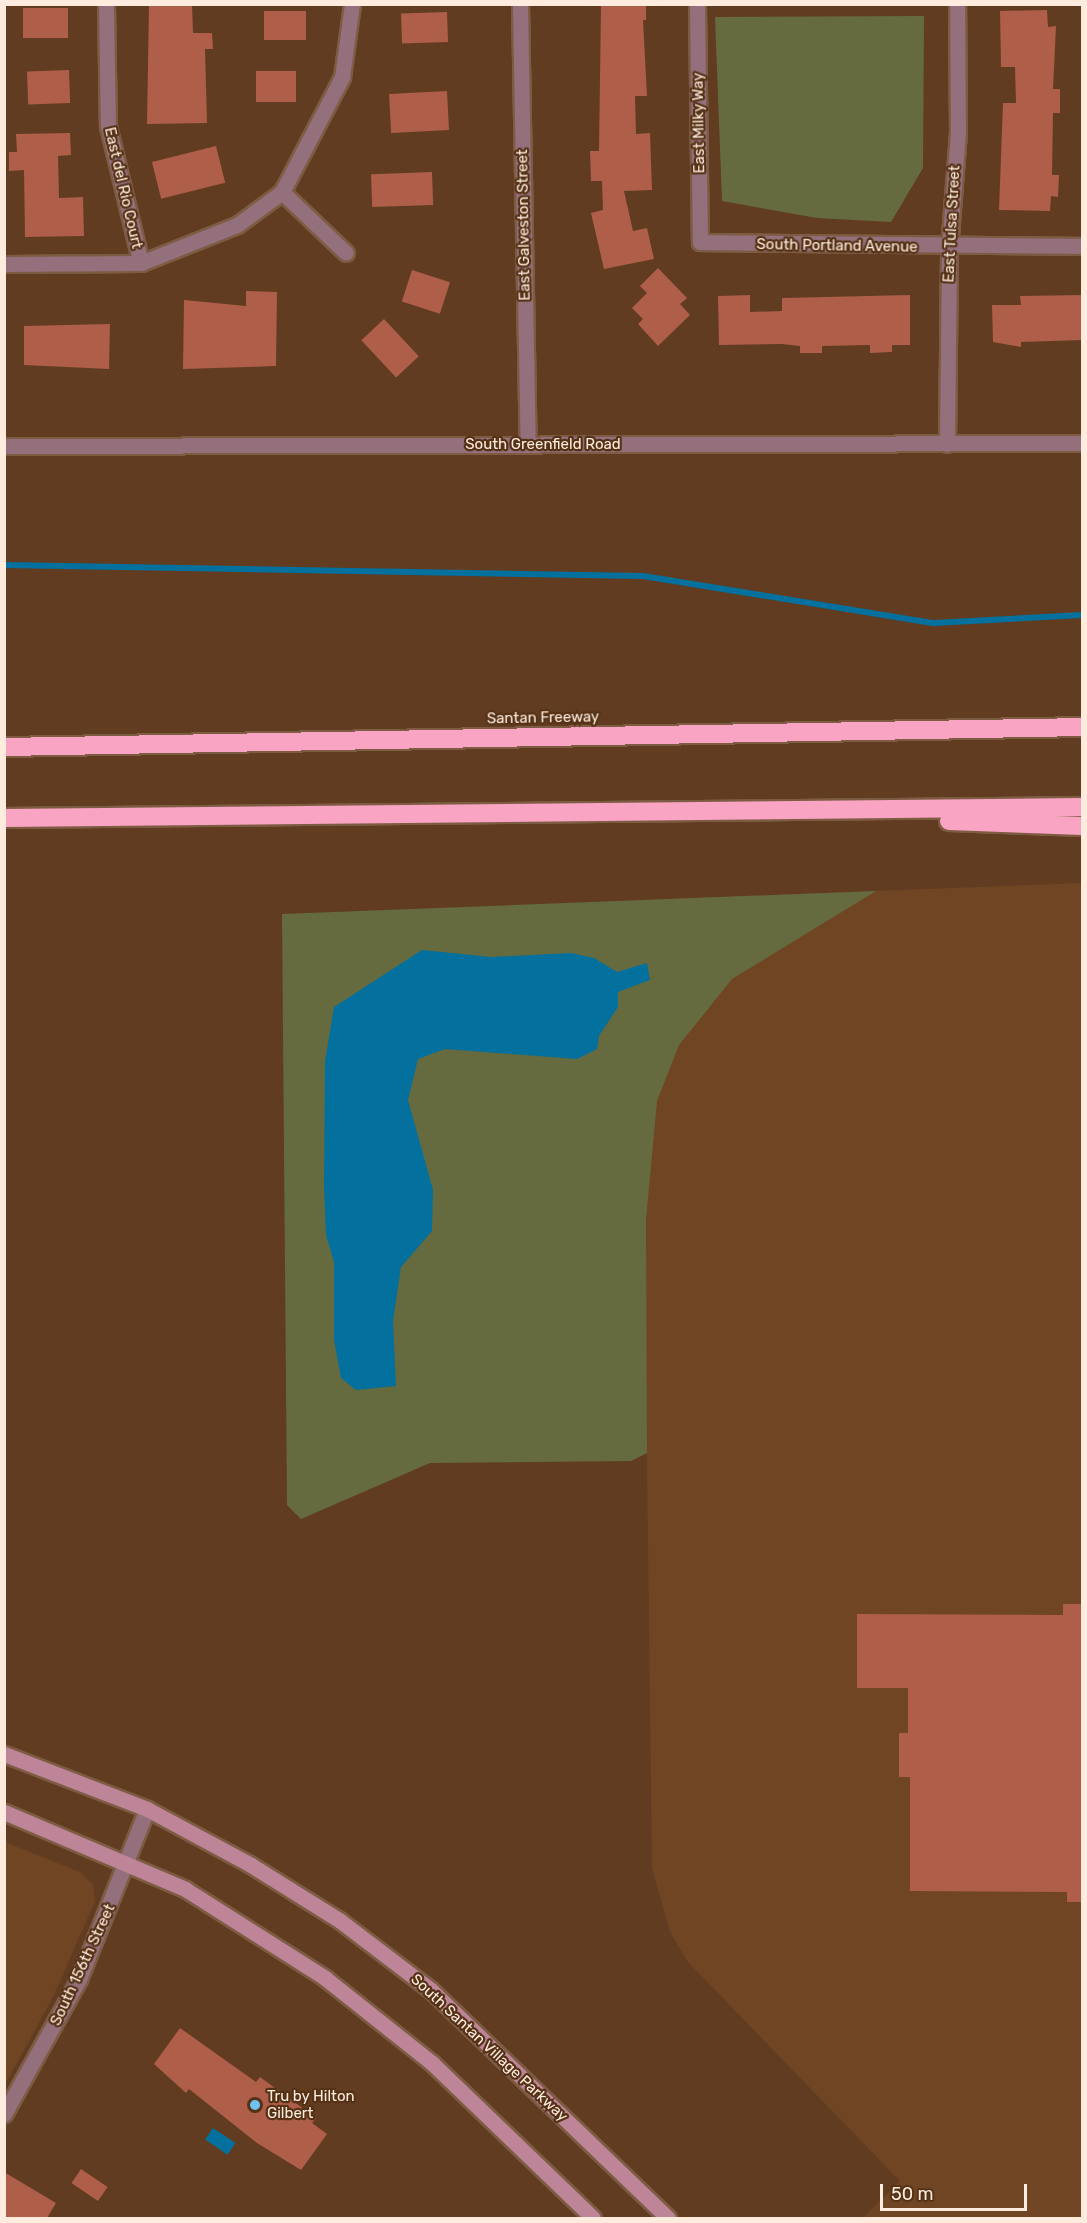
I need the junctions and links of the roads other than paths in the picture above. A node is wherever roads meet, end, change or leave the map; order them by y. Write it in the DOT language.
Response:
graph roads {
  1 [pos="106,4"];
  2 [pos="352,4"];
  3 [pos="520,4"];
  4 [pos="697,4"];
  5 [pos="957,4"];
  6 [pos="282,192"];
  7 [pos="700,242"];
  8 [pos="1083,246"];
  9 [pos="950,249"];
  10 [pos="346,253"];
  11 [pos="141,263"];
  12 [pos="4,264"];
  13 [pos="946,444"];
  14 [pos="1083,444"];
  15 [pos="528,445"];
  16 [pos="4,446"];
  17 [pos="1083,727"];
  18 [pos="4,747"];
  19 [pos="1083,807"];
  20 [pos="740,814"];
  21 [pos="4,819"];
  22 [pos="1083,826"];
  23 [pos="4,1754"];
  24 [pos="147,1809"];
  25 [pos="4,1812"];
  26 [pos="128,1861"];
  27 [pos="4,2114"];
  28 [pos="593,2218"];
  29 [pos="668,2218"];
  1 -- 11 [label="street, East del Rio Court"];
  2 -- 6 [label="street"];
  3 -- 15 [label="street, East Galveston Street"];
  4 -- 7 [label="street, East Milky Way"];
  5 -- 9 [label="street, East Tulsa Street"];
  6 -- 10 [label="street"];
  6 -- 11 [label="street"];
  7 -- 9 [label="street, South Portland Avenue"];
  8 -- 9 [label="street, South Portland Avenue"];
  9 -- 13 [label="street, East Tulsa Street"];
  11 -- 12 [label="street"];
  13 -- 14 [label="street, South Greenfield Road"];
  13 -- 15 [label="street, South Greenfield Road"];
  15 -- 16 [label="street, South Greenfield Road"];
  17 -- 18 [label="highway, Santan Freeway"];
  19 -- 20 [label="highway"];
  20 -- 21 [label="highway"];
  20 -- 22 [label="highway"];
  23 -- 24 [label="main road, South Santan Village Parkway"];
  24 -- 26 [label="street, South 156th Street"];
  24 -- 29 [label="main road, South Santan Village Parkway"];
  25 -- 26 [label="main road"];
  26 -- 27 [label="street, South 156th Street"];
  26 -- 28 [label="main road"];
}
